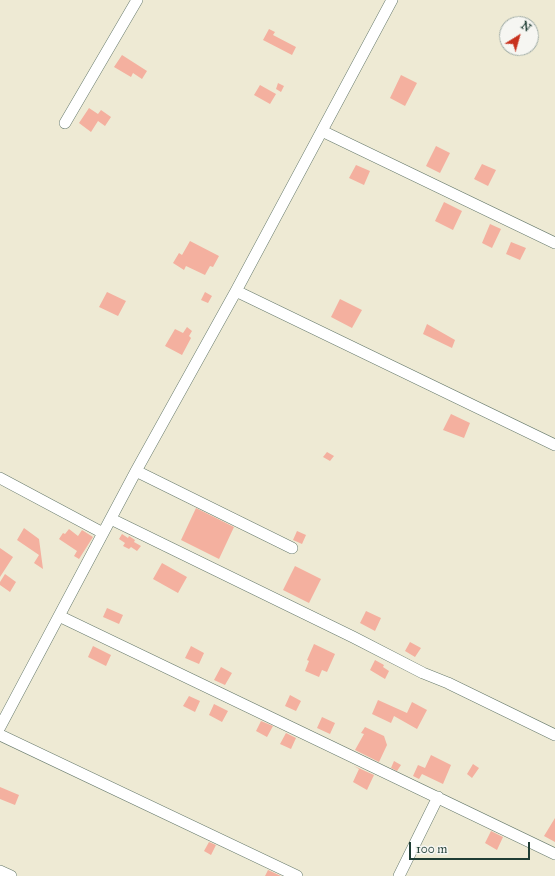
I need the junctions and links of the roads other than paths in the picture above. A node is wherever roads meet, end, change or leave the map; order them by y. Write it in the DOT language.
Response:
graph roads {
  1 [pos="137,0"];
  2 [pos="392,0"];
  3 [pos="64,123"];
  4 [pos="322,131"];
  5 [pos="555,243"];
  6 [pos="236,291"];
  7 [pos="555,445"];
  8 [pos="136,471"];
  9 [pos="0,478"];
  10 [pos="111,519"];
  11 [pos="103,533"];
  12 [pos="292,548"];
  13 [pos="59,616"];
  14 [pos="0,727"];
  15 [pos="0,735"];
  16 [pos="555,735"];
  17 [pos="438,797"];
  18 [pos="555,854"];
  19 [pos="0,871"];
  20 [pos="11,876"];
  21 [pos="297,876"];
  22 [pos="400,876"];
  1 -- 3 [label="street"];
  2 -- 4 [label="street"];
  4 -- 5 [label="street"];
  4 -- 6 [label="street"];
  6 -- 7 [label="street"];
  6 -- 8 [label="street"];
  8 -- 10 [label="street"];
  8 -- 12 [label="street"];
  9 -- 11 [label="street"];
  10 -- 11 [label="street"];
  10 -- 16 [label="street"];
  11 -- 13 [label="street"];
  13 -- 14 [label="street"];
  13 -- 17 [label="street"];
  15 -- 21 [label="street"];
  17 -- 18 [label="street"];
  17 -- 22 [label="street"];
  19 -- 20 [label="street"];
}
